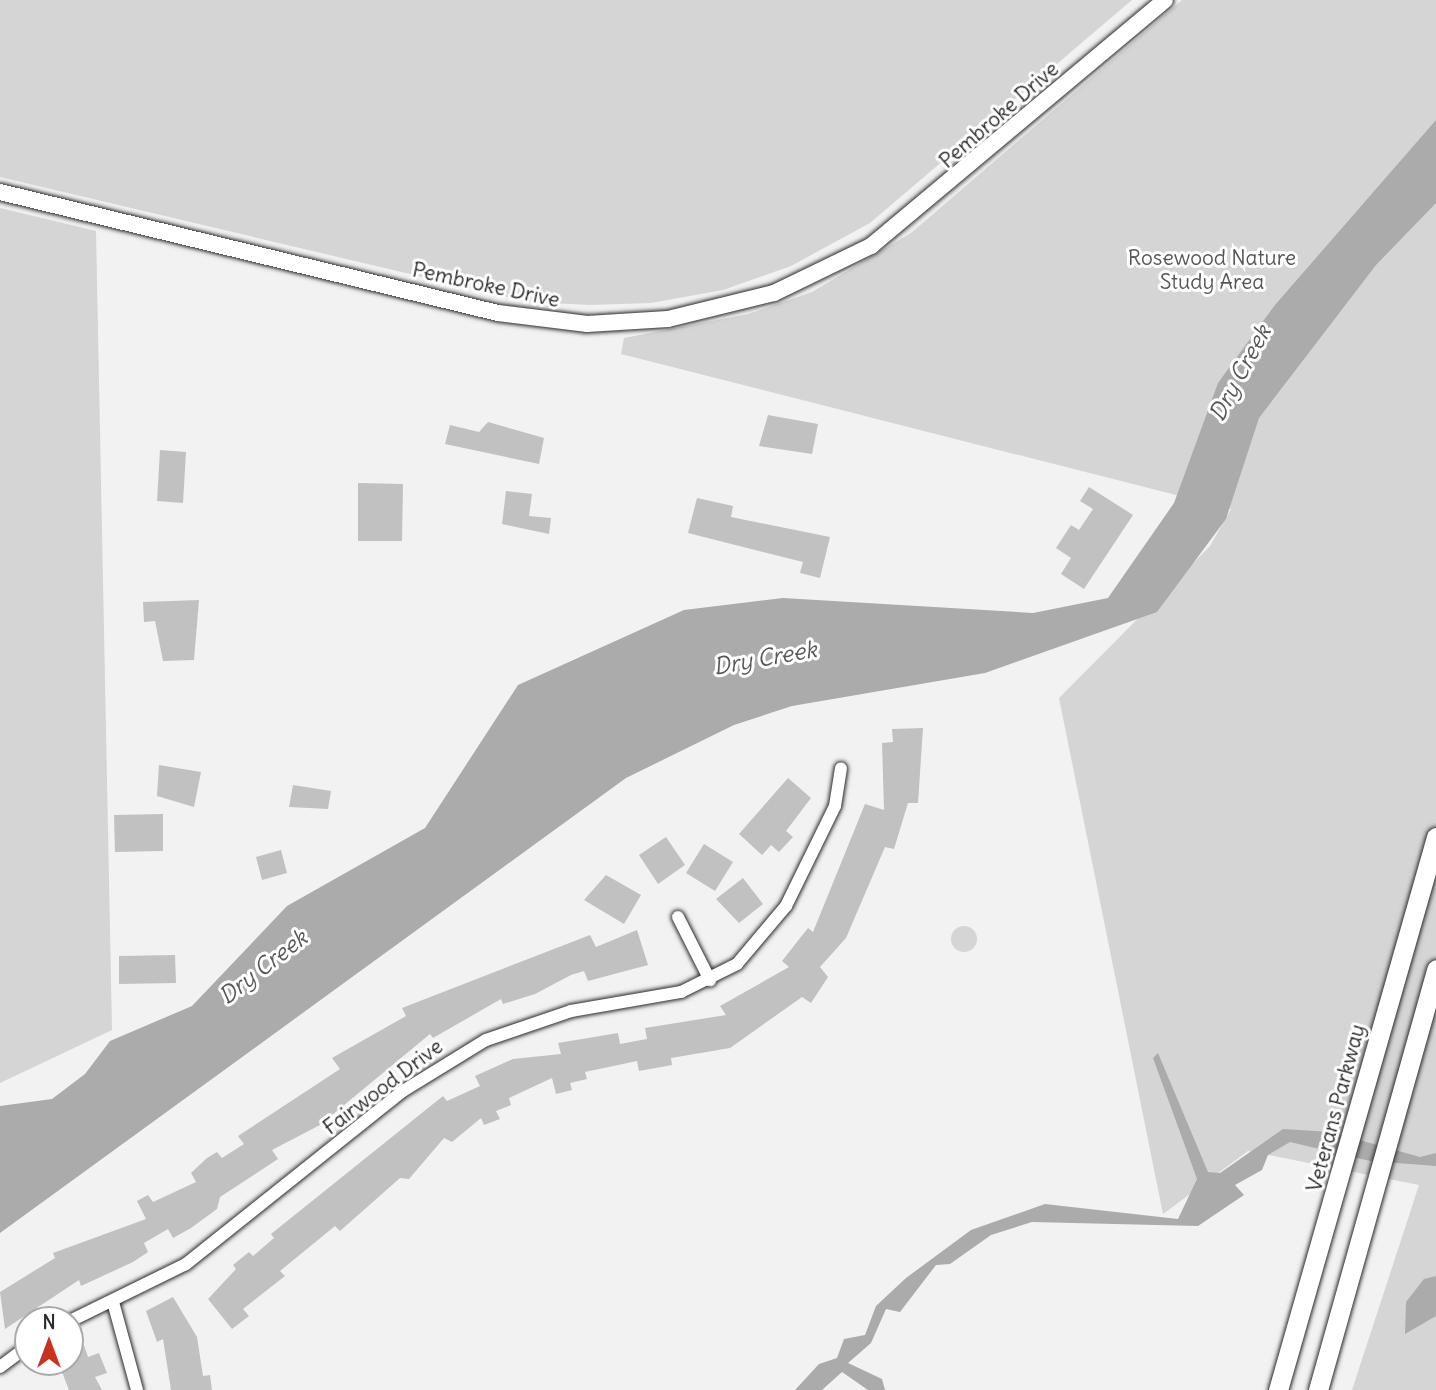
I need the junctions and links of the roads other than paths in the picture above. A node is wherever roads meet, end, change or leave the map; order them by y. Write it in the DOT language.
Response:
graph roads {
  1 [pos="1165,0"];
  2 [pos="0,192"];
  3 [pos="841,768"];
  4 [pos="1436,837"];
  5 [pos="678,917"];
  6 [pos="1436,969"];
  7 [pos="710,980"];
  8 [pos="113,1302"];
  9 [pos="84,1315"];
  10 [pos="137,1390"];
  11 [pos="1278,1390"];
  12 [pos="1318,1390"];
  1 -- 2 [label="street, Pembroke Drive"];
  3 -- 7 [label="street, Fairwood Drive"];
  4 -- 11 [label="main road, Veterans Parkway"];
  5 -- 7 [label="street"];
  6 -- 12 [label="main road"];
  7 -- 8 [label="street, Fairwood Drive"];
  8 -- 9 [label="street, Fairwood Drive"];
  8 -- 10 [label="street"];
}
